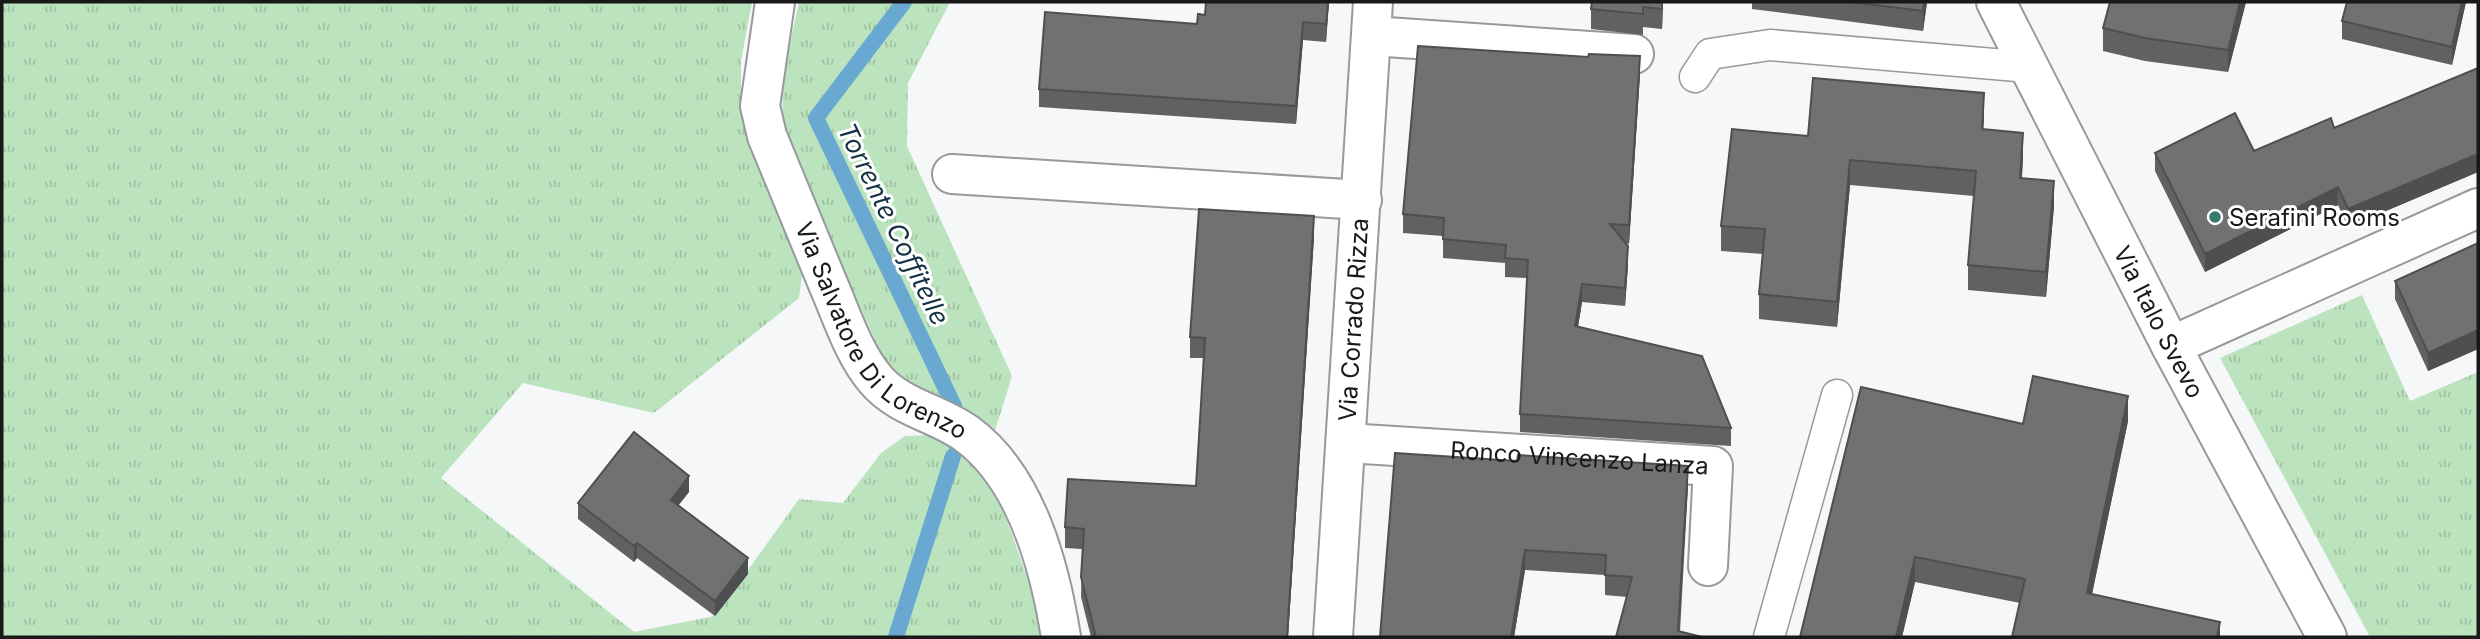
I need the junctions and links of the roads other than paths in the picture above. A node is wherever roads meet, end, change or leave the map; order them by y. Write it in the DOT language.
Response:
graph roads {
  1 [pos="775,2"];
  2 [pos="1996,2"];
  3 [pos="1373,19"];
  4 [pos="1634,54"];
  5 [pos="2029,66"];
  6 [pos="1695,77"];
  7 [pos="952,174"];
  8 [pos="1362,200"];
  9 [pos="2478,208"];
  10 [pos="2171,346"];
  11 [pos="1837,395"];
  12 [pos="1347,443"];
  13 [pos="1708,566"];
  14 [pos="1061,637"];
  15 [pos="1333,637"];
  16 [pos="1769,637"];
  17 [pos="2327,637"];
  1 -- 14 [label="street, Via Salvatore Di Lorenzo"];
  2 -- 5 [label="street, Via Italo Svevo"];
  3 -- 4 [label="street"];
  3 -- 8 [label="street, Via Corrado Rizza"];
  5 -- 6 [label="lane"];
  5 -- 10 [label="street, Via Italo Svevo"];
  7 -- 8 [label="street"];
  8 -- 12 [label="street, Via Corrado Rizza"];
  9 -- 10 [label="street"];
  10 -- 17 [label="street, Via Italo Svevo"];
  11 -- 16 [label="lane"];
  12 -- 13 [label="street, Ronco Vincenzo Lanza"];
  12 -- 15 [label="street, Via Corrado Rizza"];
}
